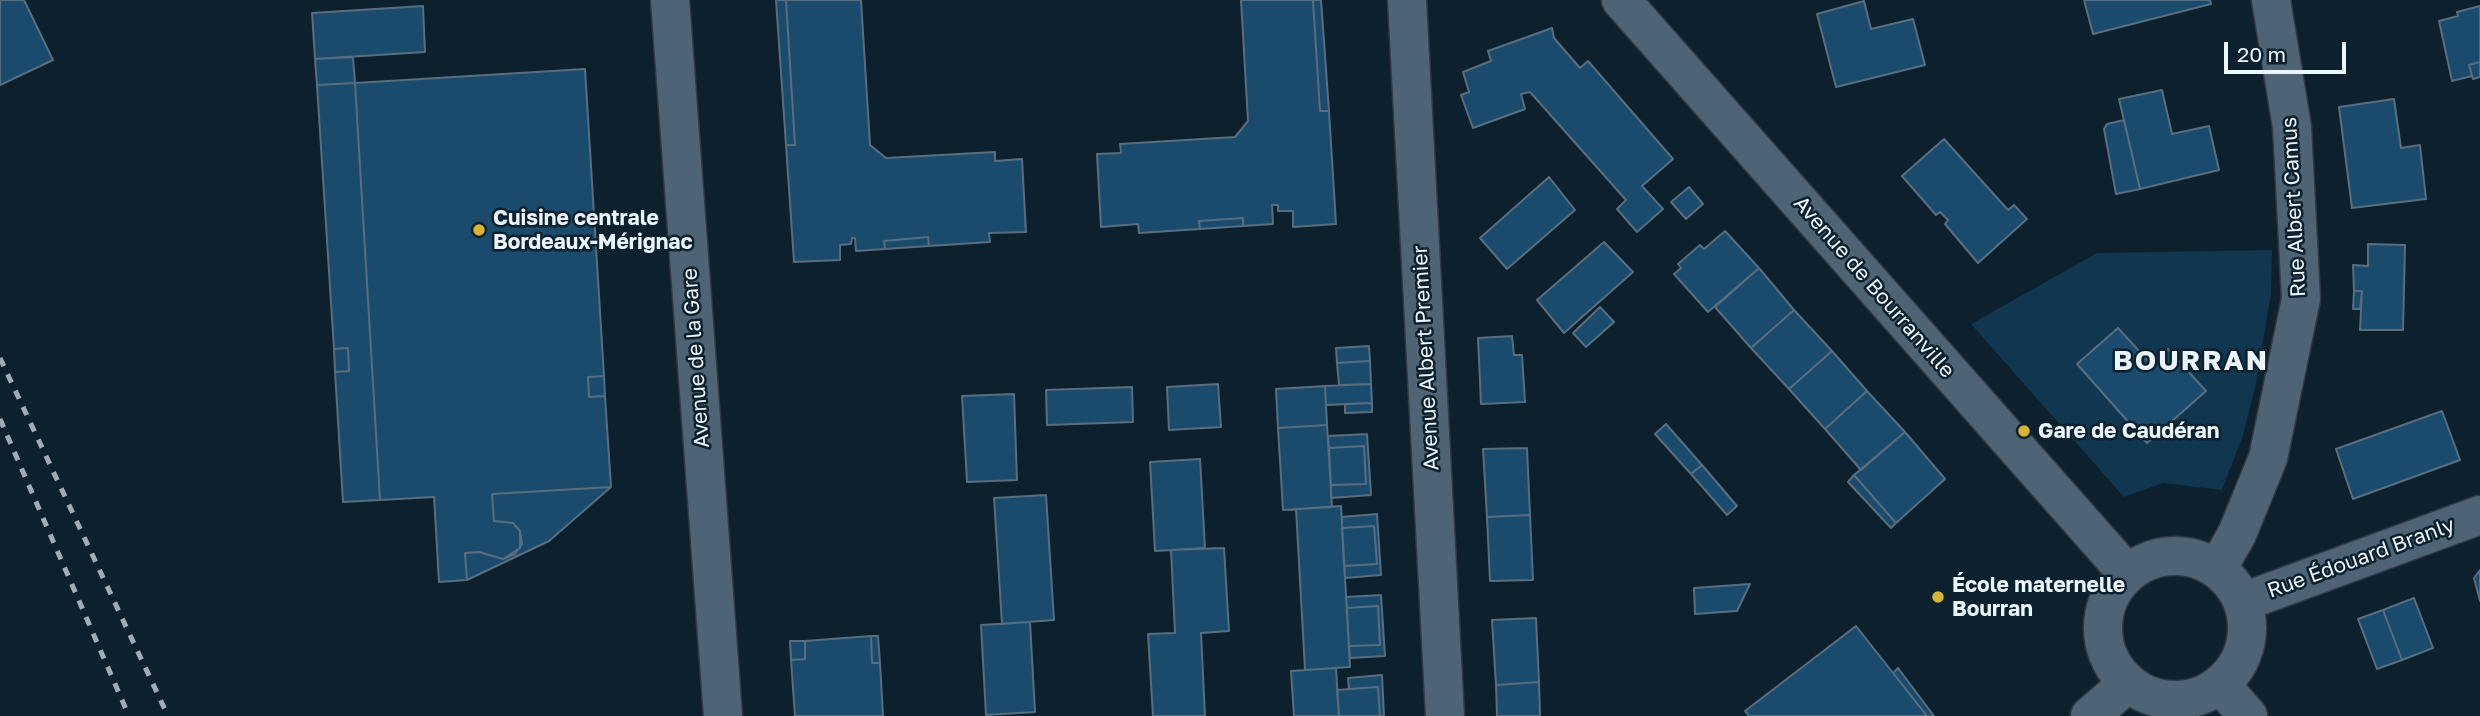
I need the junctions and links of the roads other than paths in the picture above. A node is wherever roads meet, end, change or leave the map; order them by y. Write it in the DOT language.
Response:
graph roads {
  1 [pos="670,0"];
  2 [pos="1407,0"];
  3 [pos="1621,0"];
  4 [pos="2275,1"];
  5 [pos="2480,515"];
  6 [pos="2217,569"];
  7 [pos="2127,573"];
  8 [pos="2243,602"];
  9 [pos="2128,683"];
  10 [pos="2220,684"];
  11 [pos="723,716"];
  12 [pos="1445,716"];
  13 [pos="2090,716"];
  14 [pos="2248,716"];
  1 -- 11 [label="street, Avenue de la Gare"];
  2 -- 12 [label="street, Avenue Albert Premier"];
  3 -- 7 [label="street, Avenue de Bourranville"];
  4 -- 6 [label="street, Rue Albert Camus"];
  5 -- 8 [label="street, Rue Édouard Branly"];
  6 -- 7 [label="street"];
  6 -- 8 [label="street"];
  7 -- 9 [label="street"];
  8 -- 10 [label="street"];
  9 -- 10 [label="street"];
  9 -- 13 [label="street"];
  10 -- 14 [label="street"];
}
